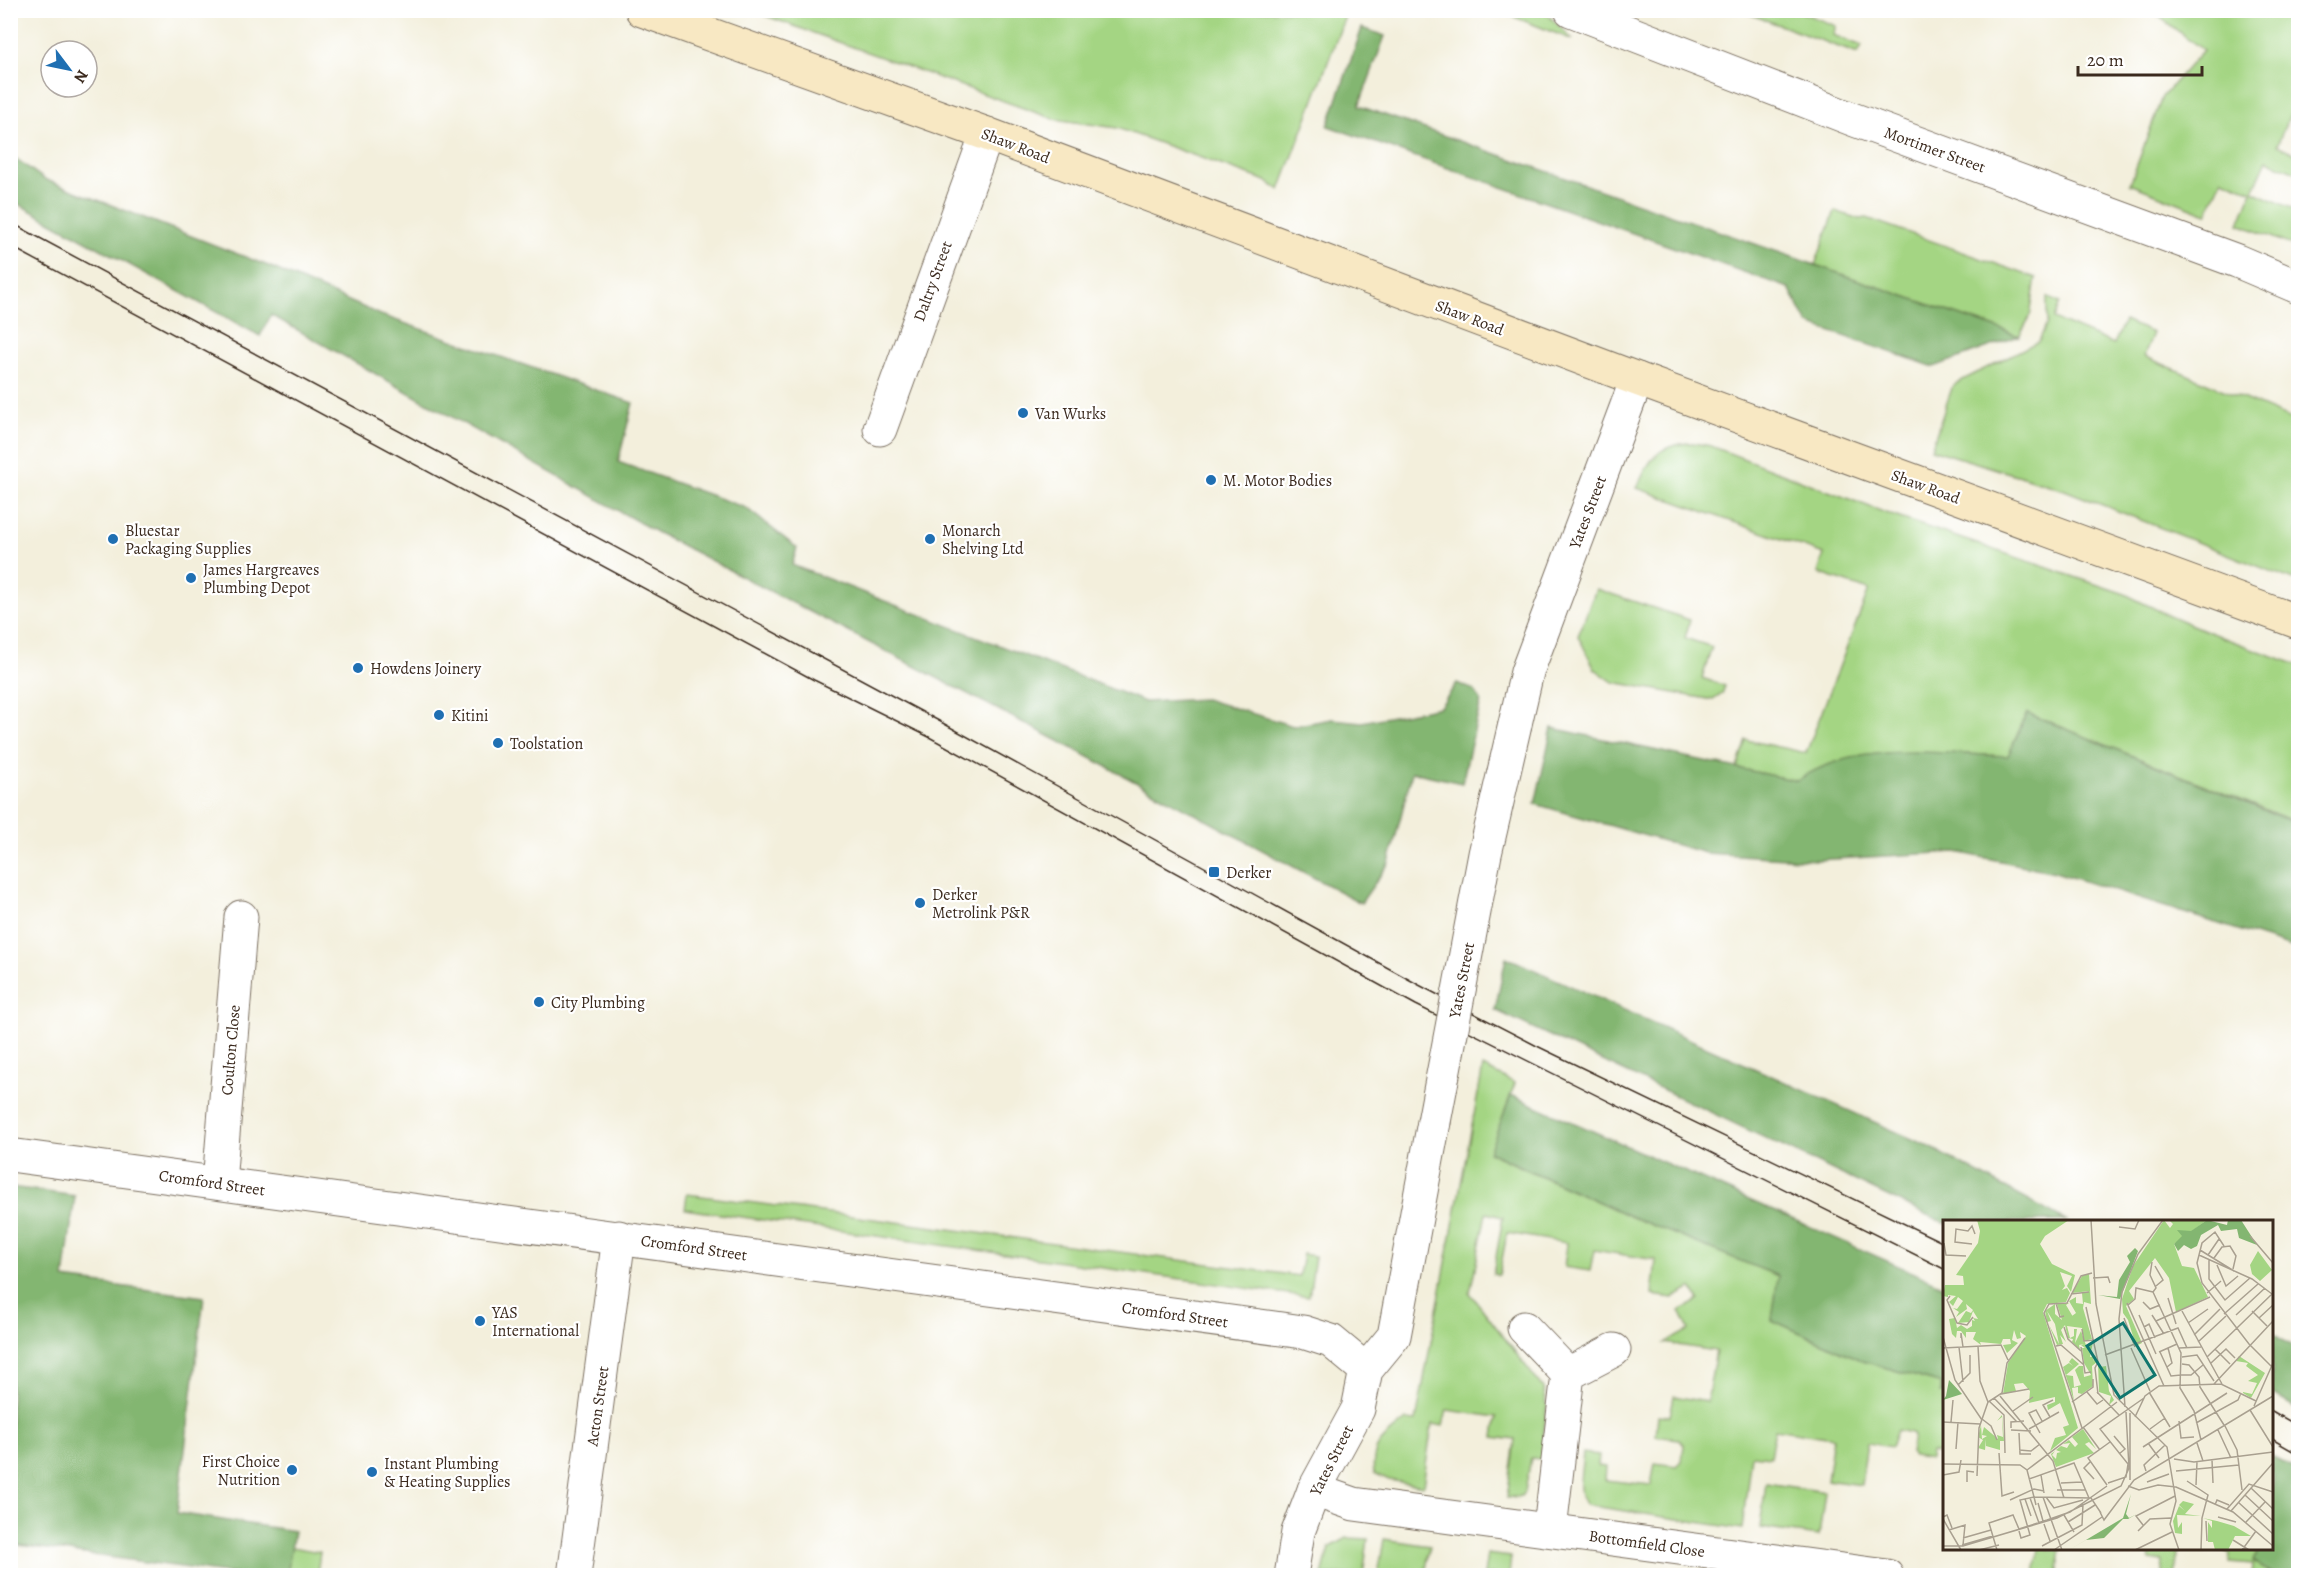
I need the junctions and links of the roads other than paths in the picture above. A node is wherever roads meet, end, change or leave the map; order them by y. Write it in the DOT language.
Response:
graph roads {
  1 [pos="642,10"];
  2 [pos="1571,10"];
  3 [pos="987,134"];
  4 [pos="2298,287"];
  5 [pos="1636,379"];
  6 [pos="880,429"];
  7 [pos="2298,622"];
  8 [pos="241,917"];
  9 [pos="10,1155"];
  10 [pos="219,1183"];
  11 [pos="619,1237"];
  12 [pos="1524,1328"];
  13 [pos="1614,1350"];
  14 [pos="1366,1370"];
  15 [pos="1568,1374"];
  16 [pos="1314,1490"];
  17 [pos="1550,1529"];
  18 [pos="574,1575"];
  19 [pos="1291,1575"];
  20 [pos="1887,1575"];
  1 -- 3 [label="main road, Shaw Road"];
  2 -- 4 [label="street, Mortimer Street"];
  3 -- 5 [label="main road, Shaw Road"];
  3 -- 6 [label="street, Daltry Street"];
  5 -- 7 [label="main road, Shaw Road"];
  5 -- 14 [label="street, Yates Street, bridge"];
  8 -- 10 [label="street, Coulton Close"];
  9 -- 10 [label="street, Cromford Street"];
  10 -- 11 [label="street, Cromford Street"];
  11 -- 14 [label="street, Cromford Street"];
  11 -- 18 [label="street, Acton Street"];
  12 -- 15 [label="street"];
  13 -- 15 [label="street"];
  14 -- 16 [label="street, Yates Street"];
  15 -- 17 [label="street"];
  16 -- 17 [label="street, Bottomfield Close"];
  16 -- 19 [label="street, Yates Street"];
  17 -- 20 [label="street, Bottomfield Close"];
}
